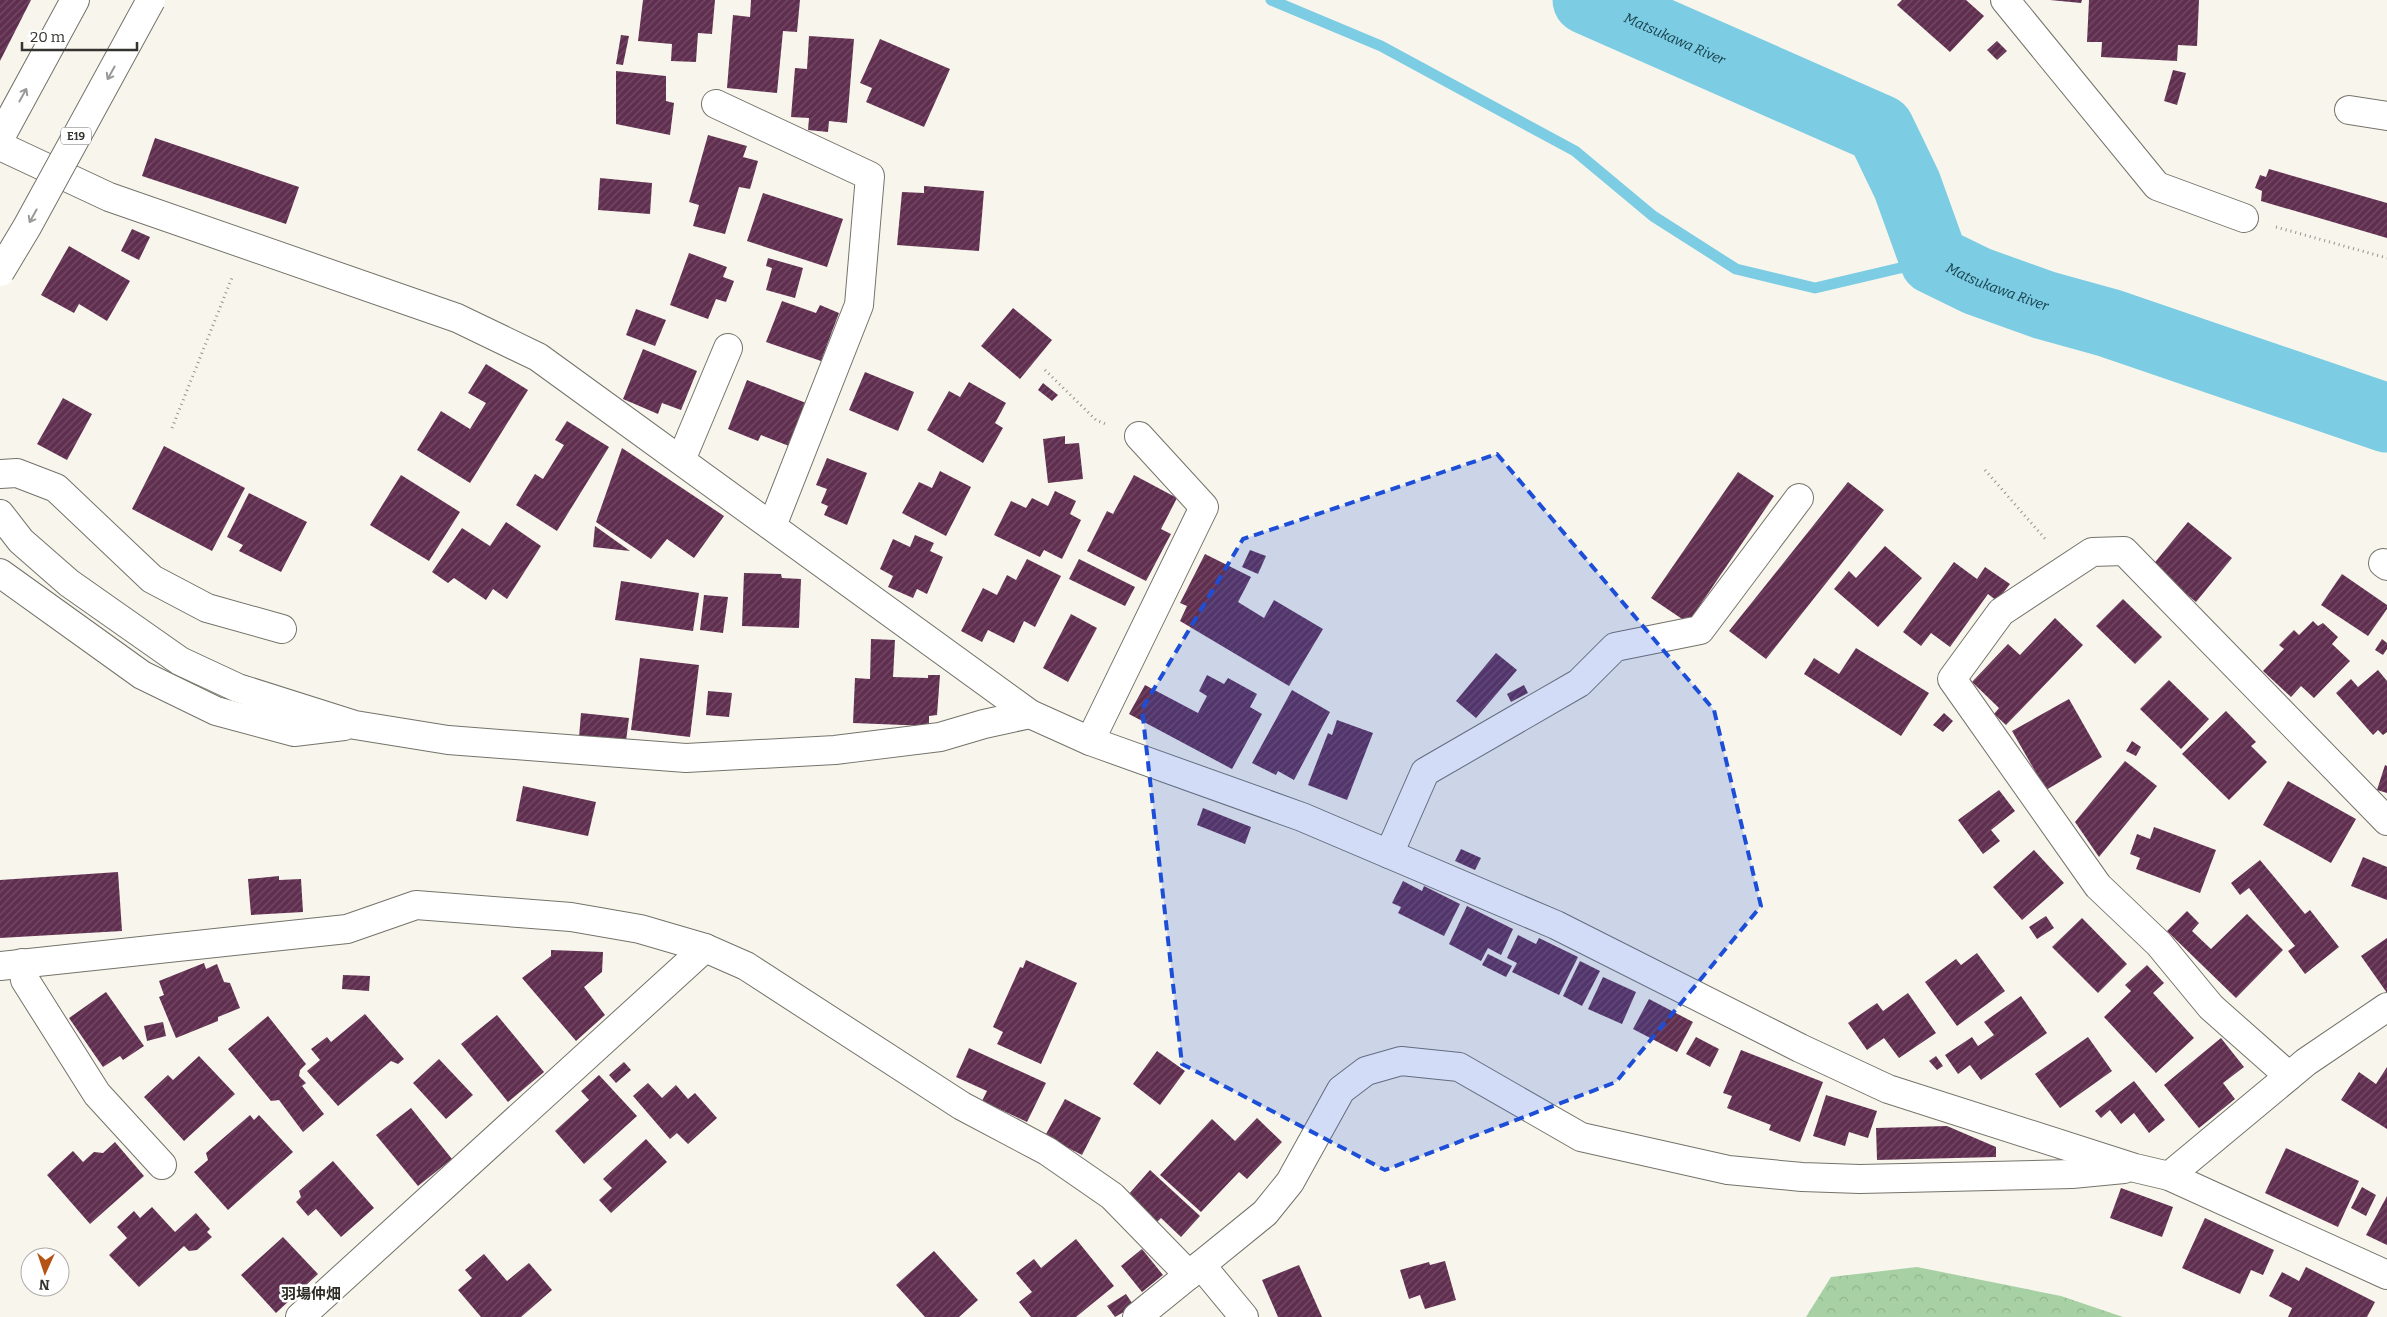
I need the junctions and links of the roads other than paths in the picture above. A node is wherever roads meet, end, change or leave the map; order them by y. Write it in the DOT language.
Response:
graph roads {
  1 [pos="75,0"];
  2 [pos="151,0"];
  3 [pos="2005,0"];
  4 [pos="716,104"];
  5 [pos="2349,110"];
  6 [pos="2387,116"];
  7 [pos="0,138"];
  8 [pos="0,146"];
  9 [pos="2244,218"];
  10 [pos="0,272"];
  11 [pos="728,348"];
  12 [pos="1139,436"];
  13 [pos="681,460"];
  14 [pos="0,474"];
  15 [pos="1799,498"];
  16 [pos="0,514"];
  17 [pos="772,526"];
  18 [pos="0,573"];
  19 [pos="282,629"];
  20 [pos="1030,714"];
  21 [pos="355,725"];
  22 [pos="1090,741"];
  23 [pos="2387,820"];
  24 [pos="1389,854"];
  25 [pos="705,948"];
  26 [pos="11,964"];
  27 [pos="2387,1007"];
  28 [pos="2289,1076"];
  29 [pos="162,1165"];
  30 [pos="2135,1168"];
  31 [pos="2169,1176"];
  32 [pos="1195,1270"];
  33 [pos="2387,1274"];
  34 [pos="300,1317"];
  35 [pos="1137,1317"];
  36 [pos="1244,1317"];
  7 -- 1 [label="main road, one-way"];
  2 -- 10 [label="main road, E19, one-way, bridge"];
  3 -- 9 [label="main road"];
  4 -- 17 [label="main road"];
  5 -- 6 [label="main road"];
  8 -- 13 [label="main road"];
  11 -- 13 [label="main road"];
  12 -- 22 [label="main road"];
  13 -- 17 [label="main road"];
  14 -- 19 [label="main road"];
  15 -- 24 [label="main road"];
  16 -- 21 [label="main road"];
  17 -- 20 [label="main road"];
  18 -- 21 [label="main road"];
  20 -- 21 [label="main road"];
  20 -- 22 [label="main road"];
  22 -- 24 [label="main road"];
  23 -- 28 [label="main road"];
  24 -- 30 [label="main road"];
  25 -- 26 [label="main road"];
  25 -- 32 [label="main road"];
  25 -- 34 [label="main road"];
  26 -- 29 [label="main road"];
  27 -- 28 [label="main road"];
  28 -- 31 [label="main road"];
  30 -- 31 [label="main road"];
  30 -- 32 [label="main road"];
  31 -- 33 [label="main road"];
  32 -- 35 [label="main road"];
  32 -- 36 [label="main road"];
}
